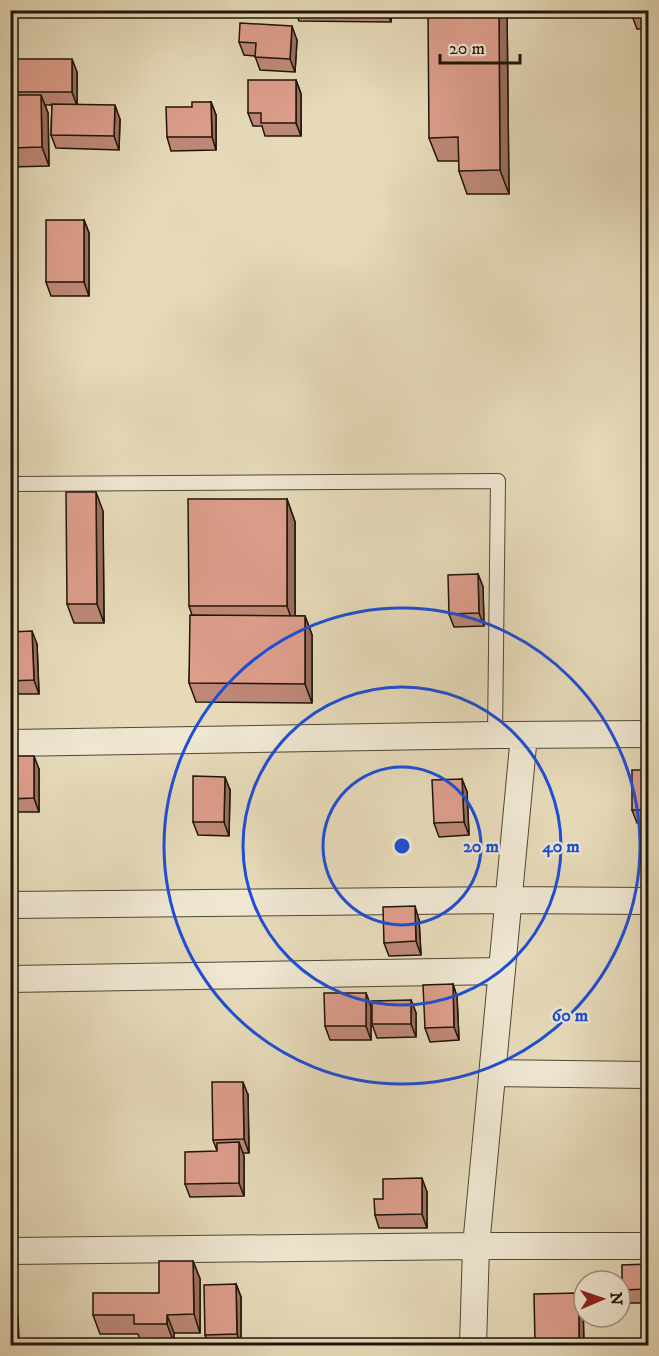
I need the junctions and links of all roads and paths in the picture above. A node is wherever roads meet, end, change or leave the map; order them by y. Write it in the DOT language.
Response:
graph roads {
  1 [pos="10,484"];
  2 [pos="648,734"];
  3 [pos="495,735"];
  4 [pos="524,735"];
  5 [pos="10,743"];
  6 [pos="508,900"];
  7 [pos="648,901"];
  8 [pos="10,905"];
  9 [pos="502,971"];
  10 [pos="10,979"];
  11 [pos="492,1073"];
  12 [pos="648,1074"];
  13 [pos="476,1246"];
  14 [pos="648,1246"];
  15 [pos="10,1251"];
  16 [pos="473,1346"];
  1 -- 3 [label="lane"];
  2 -- 4 [label="street"];
  3 -- 4 [label="street"];
  3 -- 5 [label="street"];
  4 -- 6 [label="street"];
  6 -- 7 [label="street"];
  6 -- 8 [label="street"];
  6 -- 9 [label="street"];
  9 -- 10 [label="street"];
  9 -- 11 [label="street"];
  11 -- 12 [label="street"];
  11 -- 13 [label="street"];
  13 -- 14 [label="street"];
  13 -- 15 [label="street"];
  13 -- 16 [label="street"];
}
